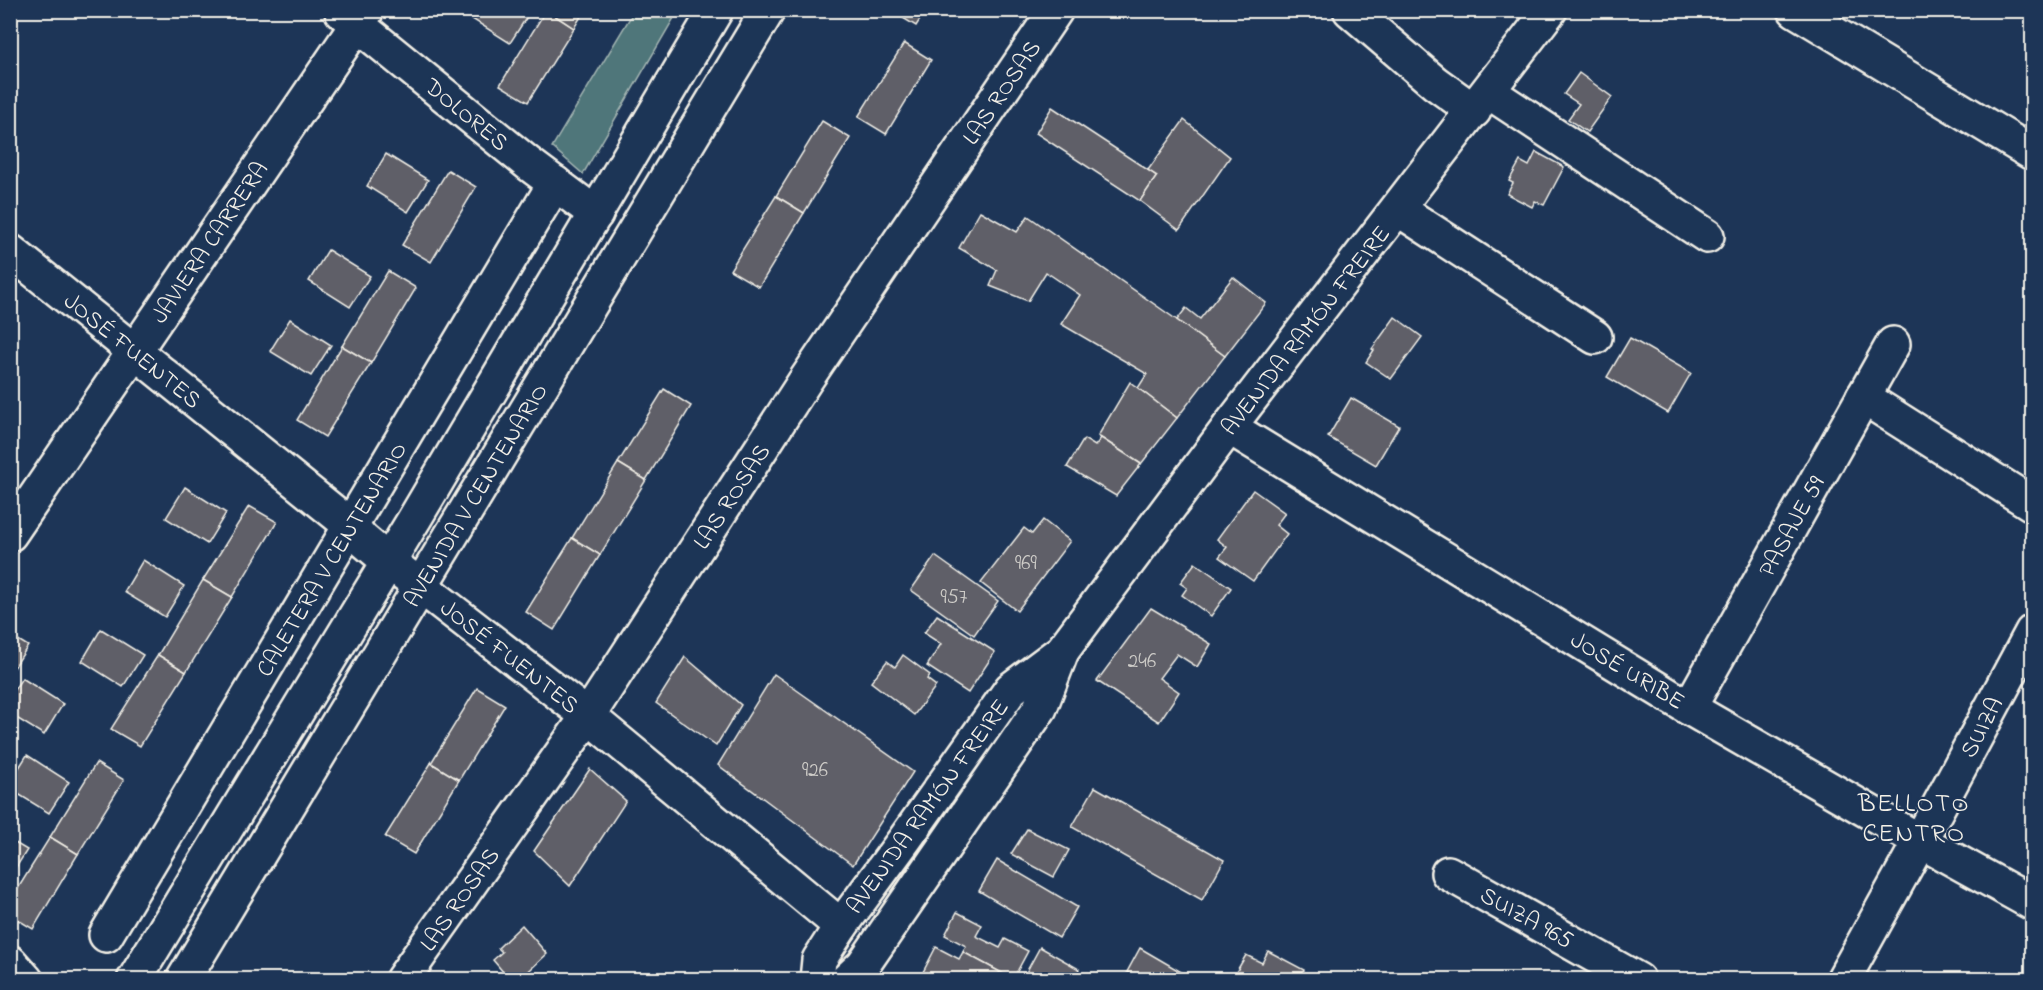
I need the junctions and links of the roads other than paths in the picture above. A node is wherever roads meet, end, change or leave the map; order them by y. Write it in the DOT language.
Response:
graph roads {
  1 [pos="716,10"];
  2 [pos="768,10"];
  3 [pos="1056,10"];
  4 [pos="1550,10"];
  5 [pos="1794,10"];
  6 [pos="1351,11"];
  7 [pos="355,15"];
  8 [pos="1481,102"];
  9 [pos="2032,153"];
  10 [pos="555,183"];
  11 [pos="1398,209"];
  12 [pos="596,214"];
  13 [pos="1707,236"];
  14 [pos="10,251"];
  15 [pos="1595,337"];
  16 [pos="1893,344"];
  17 [pos="135,352"];
  18 [pos="1863,397"];
  19 [pos="1229,427"];
  20 [pos="2032,504"];
  21 [pos="351,526"];
  22 [pos="10,534"];
  23 [pos="388,561"];
  24 [pos="421,587"];
  25 [pos="2032,632"];
  26 [pos="1062,651"];
  27 [pos="1689,708"];
  28 [pos="588,716"];
  29 [pos="1920,841"];
  30 [pos="1448,873"];
  31 [pos="2032,903"];
  32 [pos="841,926"];
  33 [pos="106,935"];
  34 [pos="10,962"];
  35 [pos="134,978"];
  36 [pos="26,980"];
  37 [pos="183,980"];
  38 [pos="402,980"];
  39 [pos="817,980"];
  40 [pos="842,980"];
  41 [pos="847,980"];
  42 [pos="1638,980"];
  43 [pos="1843,980"];
  1 -- 12 [label="street, AVENIDA V CENTENARIO"];
  2 -- 24 [label="street, AVENIDA V CENTENARIO"];
  3 -- 28 [label="street, LAS ROSAS"];
  4 -- 8 [label="street, AVENIDA RAMÓN FREIRE"];
  5 -- 9 [label="street"];
  6 -- 8 [label="street"];
  7 -- 10 [label="street, DOLORES"];
  7 -- 17 [label="street, JAVIERA CARRERA"];
  8 -- 11 [label="street, AVENIDA RAMÓN FREIRE"];
  8 -- 13 [label="street"];
  10 -- 12 [label="street, DOLORES"];
  10 -- 21 [label="street, CALETERA V CENTENARIO"];
  11 -- 15 [label="street"];
  11 -- 19 [label="street, AVENIDA RAMÓN FREIRE"];
  12 -- 23 [label="street, AVENIDA V CENTENARIO"];
  14 -- 17 [label="street, JOSÉ FUENTES"];
  16 -- 18 [label="street, PASAJE 59"];
  17 -- 21 [label="street, JOSÉ FUENTES"];
  17 -- 22 [label="street, JAVIERA CARRERA"];
  18 -- 20 [label="street"];
  18 -- 27 [label="street, PASAJE 59"];
  19 -- 26 [label="street, AVENIDA RAMÓN FREIRE"];
  19 -- 27 [label="street, JOSÉ URIBE"];
  21 -- 23 [label="street, JOSÉ FUENTES"];
  21 -- 33 [label="street, CALETERA V CENTENARIO"];
  23 -- 24 [label="street, JOSÉ FUENTES"];
  23 -- 35 [label="street, AVENIDA V CENTENARIO"];
  24 -- 28 [label="street, JOSÉ FUENTES"];
  24 -- 37 [label="street, AVENIDA V CENTENARIO"];
  25 -- 29 [label="street, SUIZA"];
  26 -- 32 [label="street, AVENIDA RAMÓN FREIRE"];
  26 -- 41 [label="street, AVENIDA RAMÓN FREIRE"];
  27 -- 29 [label="street, JOSÉ URIBE"];
  28 -- 32 [label="street, JOSÉ FUENTES"];
  28 -- 38 [label="street, LAS ROSAS"];
  29 -- 31 [label="street, JOSÉ URIBE"];
  29 -- 43 [label="street, SUIZA"];
  30 -- 42 [label="street, SUIZA 965"];
  32 -- 39 [label="street, AVENIDA RAMÓN FREIRE"];
  32 -- 40 [label="street"];
  34 -- 36 [label="street"];
}
